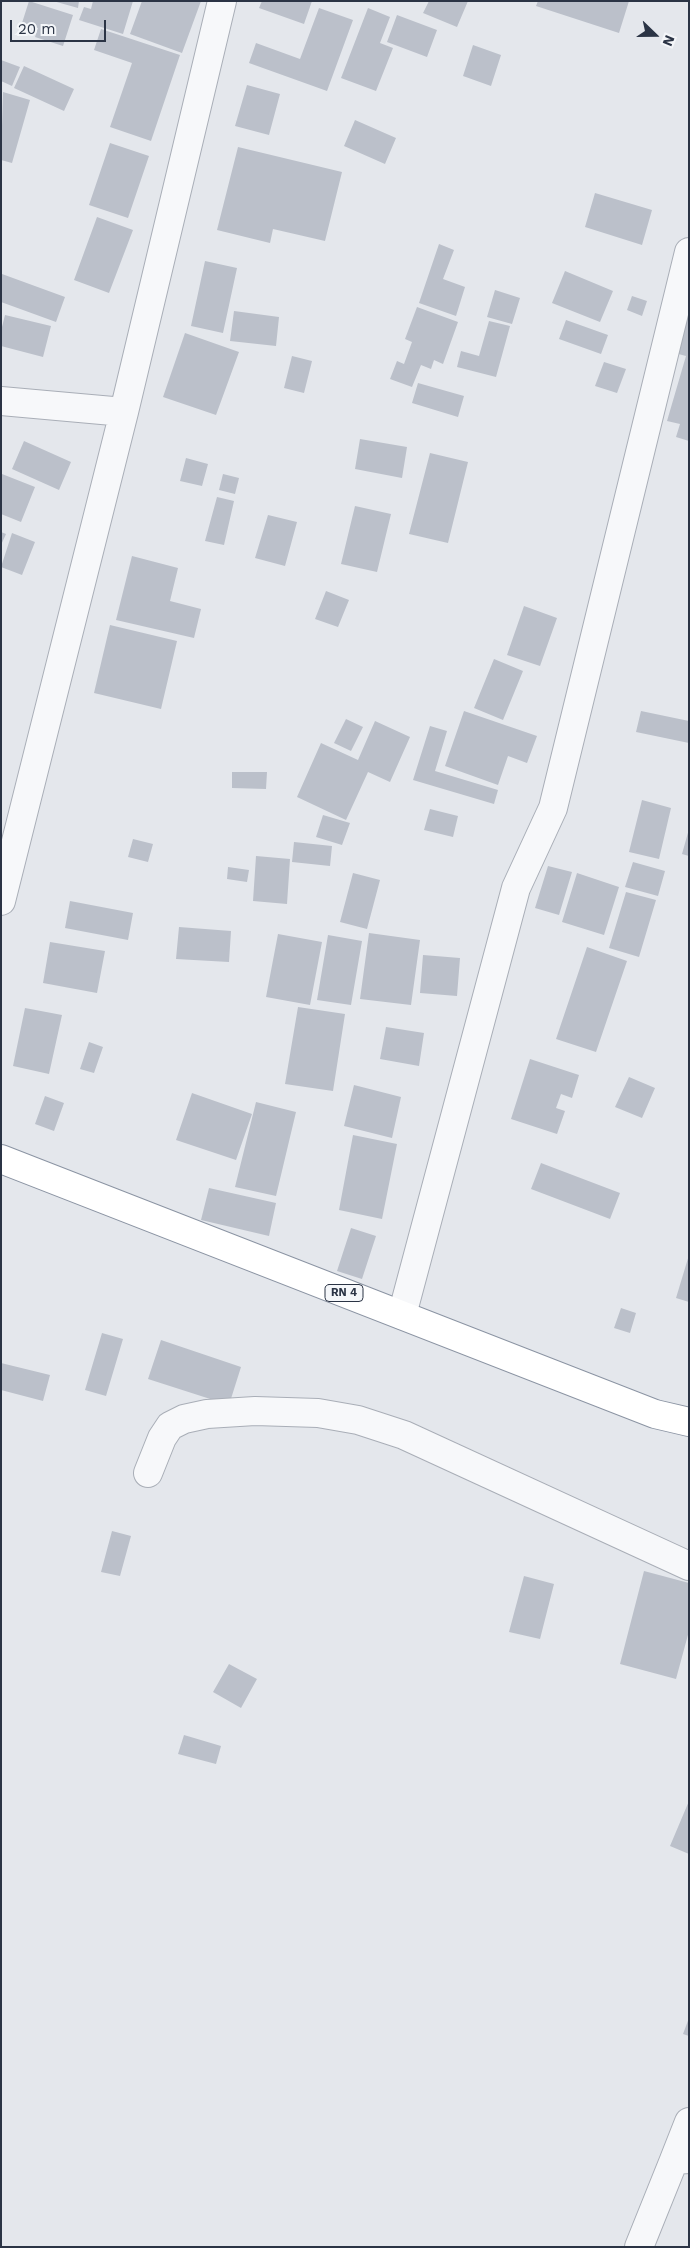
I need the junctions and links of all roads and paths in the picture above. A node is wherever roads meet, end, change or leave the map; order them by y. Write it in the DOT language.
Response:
graph roads {
  1 [pos="222,1"];
  2 [pos="689,252"];
  3 [pos="1,401"];
  4 [pos="124,412"];
  5 [pos="1,901"];
  6 [pos="1,1159"];
  7 [pos="402,1315"];
  8 [pos="689,1422"];
  9 [pos="148,1473"];
  10 [pos="689,1566"];
  11 [pos="689,2122"];
  12 [pos="682,2160"];
  13 [pos="639,2247"];
  1 -- 4 [label="street"];
  2 -- 7 [label="street"];
  3 -- 4 [label="street"];
  4 -- 5 [label="street"];
  6 -- 7 [label="highway, RN 4"];
  7 -- 8 [label="highway, RN 4"];
  9 -- 10 [label="street"];
  11 -- 12 [label="street"];
  12 -- 13 [label="street"];
}
